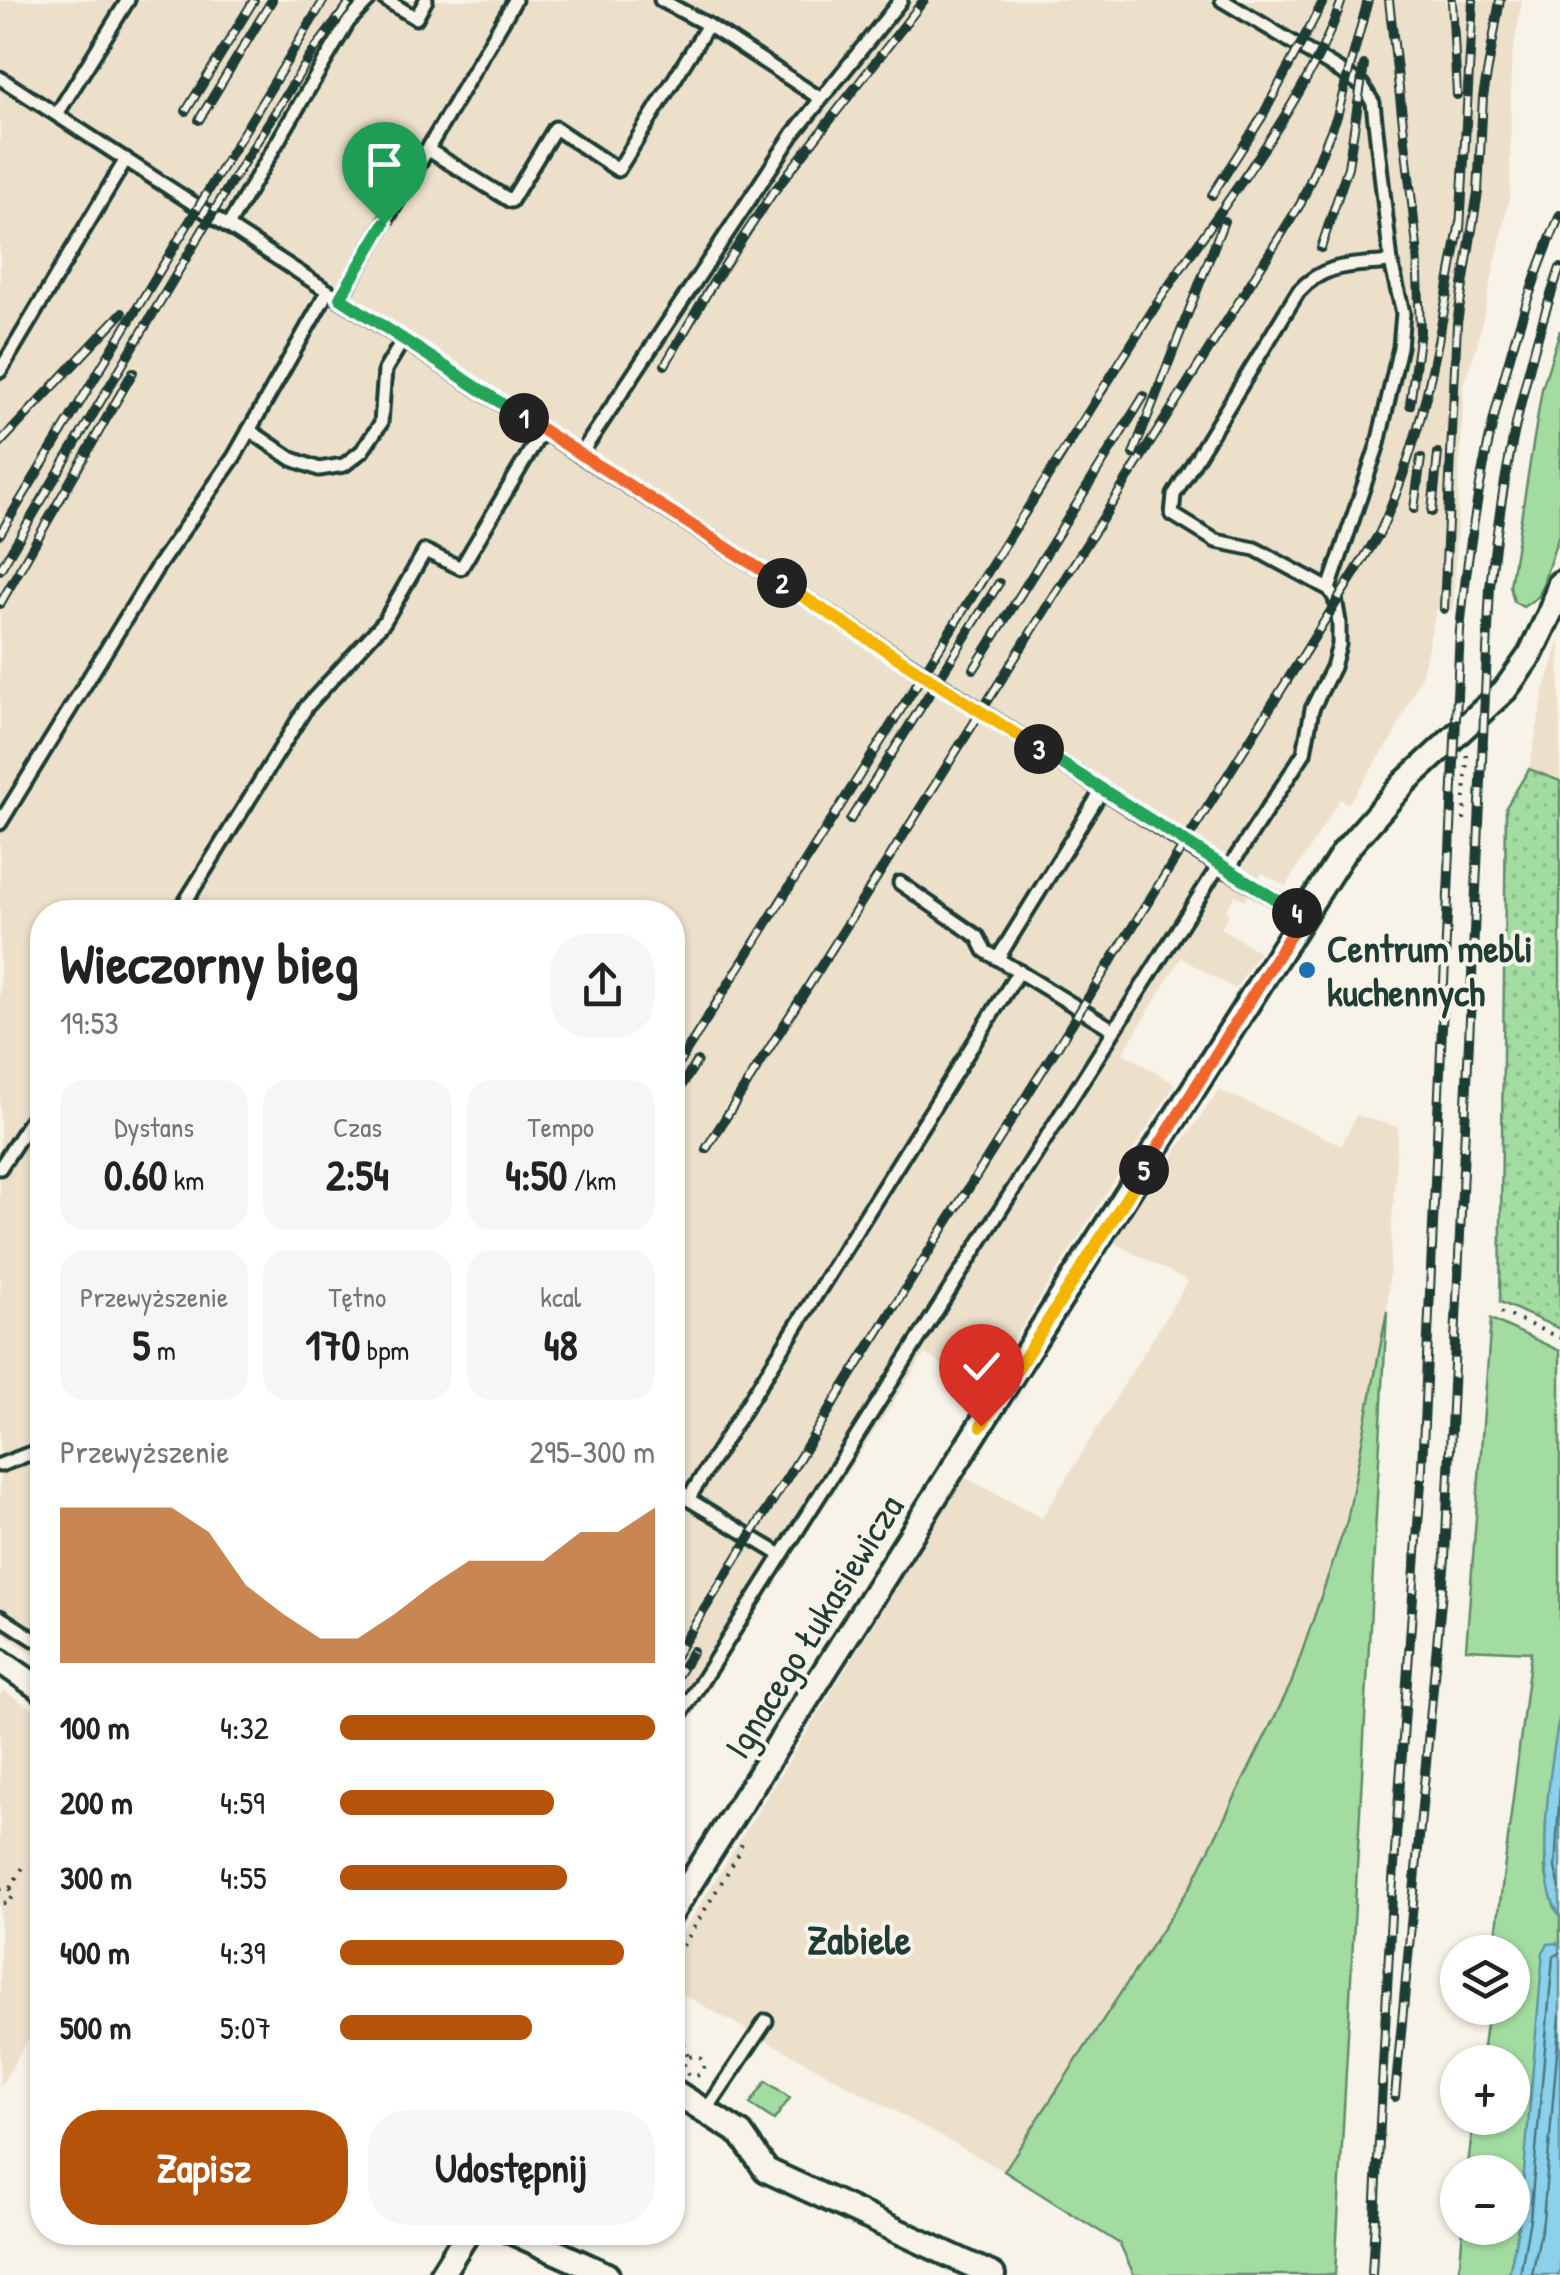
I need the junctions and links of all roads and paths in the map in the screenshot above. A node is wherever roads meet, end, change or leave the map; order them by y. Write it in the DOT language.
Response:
graph roads {
  1 [pos="128,0"];
  2 [pos="369,0"];
  3 [pos="386,0"];
  4 [pos="426,0"];
  5 [pos="515,0"];
  6 [pos="662,0"];
  7 [pos="901,0"];
  8 [pos="1222,0"];
  9 [pos="708,25"];
  10 [pos="0,78"];
  11 [pos="821,99"];
  12 [pos="57,114"];
  13 [pos="428,150"];
  14 [pos="126,159"];
  15 [pos="228,226"];
  16 [pos="1391,262"];
  17 [pos="328,291"];
  18 [pos="340,298"];
  19 [pos="403,340"];
  20 [pos="0,371"];
  21 [pos="249,430"];
  22 [pos="542,430"];
  23 [pos="580,455"];
  24 [pos="1560,583"];
  25 [pos="1329,589"];
  26 [pos="1461,730"];
  27 [pos="1102,790"];
  28 [pos="1464,820"];
  29 [pos="0,823"];
  30 [pos="1223,868"];
  31 [pos="900,884"];
  32 [pos="187,900"];
  33 [pos="1302,916"];
  34 [pos="998,958"];
  35 [pos="1019,970"];
  36 [pos="1114,1030"];
  37 [pos="30,1122"];
  38 [pos="0,1168"];
  39 [pos="1501,1312"];
  40 [pos="1560,1338"];
  41 [pos="30,1453"];
  42 [pos="0,1464"];
  43 [pos="685,1496"];
  44 [pos="688,1499"];
  45 [pos="781,1555"];
  46 [pos="0,1617"];
  47 [pos="30,1636"];
  48 [pos="0,1661"];
  49 [pos="30,1682"];
  50 [pos="685,1707"];
  51 [pos="24,1866"];
  52 [pos="10,1888"];
  53 [pos="0,1889"];
  54 [pos="685,1891"];
  55 [pos="1,1904"];
  56 [pos="766,2022"];
  57 [pos="685,2048"];
  58 [pos="688,2058"];
  59 [pos="685,2097"];
  60 [pos="707,2109"];
  61 [pos="460,2245"];
  62 [pos="540,2245"];
  63 [pos="441,2275"];
  64 [pos="606,2275"];
  65 [pos="993,2275"];
  1 -- 12 [label="lane"];
  2 -- 15 [label="lane"];
  3 -- 4 [label="lane"];
  5 -- 13 [label="lane"];
  6 -- 9 [label="lane"];
  7 -- 11 [label="lane"];
  8 -- 16 [label="lane"];
  9 -- 11 [label="lane"];
  9 -- 13 [label="lane"];
  10 -- 12 [label="lane"];
  11 -- 23 [label="lane"];
  12 -- 14 [label="lane"];
  13 -- 18 [label="lane"];
  14 -- 15 [label="lane"];
  14 -- 20 [label="lane"];
  15 -- 17 [label="lane"];
  16 -- 25 [label="lane"];
  16 -- 25 [label="lane"];
  17 -- 18 [label="lane"];
  17 -- 21 [label="lane"];
  18 -- 19 [label="lane"];
  19 -- 21 [label="lane"];
  19 -- 22 [label="lane"];
  21 -- 29 [label="lane"];
  22 -- 23 [label="lane"];
  22 -- 32 [label="lane"];
  23 -- 27 [label="lane"];
  24 -- 26 [label="street, Ignacego Łukasiewicza"];
  25 -- 30 [label="lane"];
  26 -- 28 [label="path"];
  26 -- 33 [label="street, Ignacego Łukasiewicza"];
  27 -- 30 [label="lane"];
  27 -- 34 [label="lane"];
  30 -- 33 [label="lane"];
  30 -- 36 [label="lane"];
  31 -- 34 [label="lane"];
  33 -- 54 [label="street, Ignacego Łukasiewicza"];
  34 -- 35 [label="lane"];
  35 -- 36 [label="lane"];
  35 -- 44 [label="lane"];
  36 -- 45 [label="lane"];
  37 -- 38 [label="lane"];
  39 -- 40 [label="path"];
  41 -- 42 [label="lane"];
  43 -- 44 [label="lane"];
  44 -- 45 [label="lane"];
  45 -- 50 [label="lane"];
  46 -- 47 [label="lane"];
  48 -- 49 [label="street"];
  51 -- 52 [label="path"];
  52 -- 53 [label="path"];
  52 -- 55 [label="path"];
  56 -- 60 [label="lane"];
  57 -- 58 [label="path"];
  59 -- 60 [label="street"];
  60 -- 65 [label="street"];
  61 -- 63 [label="street"];
  62 -- 64 [label="street"];
}
